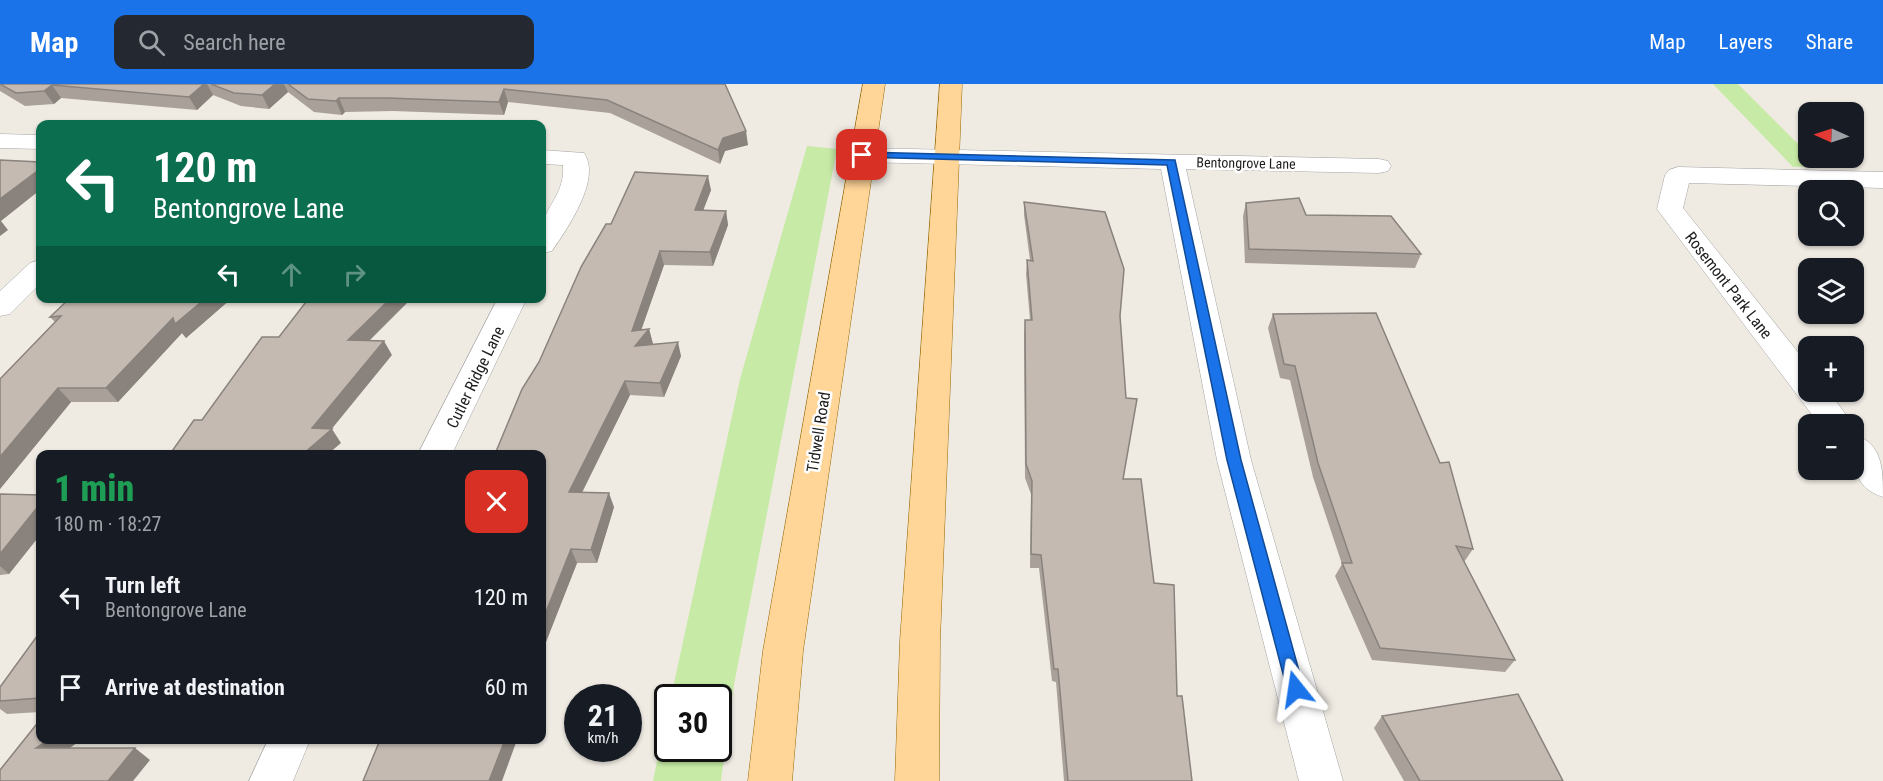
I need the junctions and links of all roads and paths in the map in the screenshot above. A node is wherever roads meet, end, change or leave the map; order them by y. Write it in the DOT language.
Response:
graph roads {
  1 [pos="873,84"];
  2 [pos="951,84"];
  3 [pos="0,141"];
  4 [pos="36,142"];
  5 [pos="862,155"];
  6 [pos="546,157"];
  7 [pos="948,157"];
  8 [pos="1172,162"];
  9 [pos="1379,166"];
  10 [pos="1883,180"];
  11 [pos="546,238"];
  12 [pos="36,272"];
  13 [pos="510,303"];
  14 [pos="0,307"];
  15 [pos="1798,374"];
  16 [pos="1820,402"];
  17 [pos="1830,414"];
  18 [pos="437,450"];
  19 [pos="1864,459"];
  20 [pos="1883,484"];
  21 [pos="287,744"];
  22 [pos="271,781"];
  23 [pos="770,781"];
  24 [pos="917,781"];
  25 [pos="1321,781"];
  1 -- 5 [label="main road, Tidwell Road"];
  2 -- 7 [label="main road"];
  3 -- 4 [label="street"];
  5 -- 7 [label="street, Bentongrove Lane"];
  5 -- 23 [label="main road, Tidwell Road"];
  6 -- 11 [label="street"];
  7 -- 8 [label="street, Bentongrove Lane"];
  7 -- 24 [label="main road"];
  8 -- 9 [label="street, Bentongrove Lane"];
  8 -- 25 [label="street"];
  10 -- 15 [label="street, Rosemont Park Lane"];
  12 -- 14 [label="street"];
  13 -- 18 [label="street, Cutler Ridge Lane"];
  16 -- 17 [label="street"];
  19 -- 20 [label="street"];
  21 -- 22 [label="street"];
}
